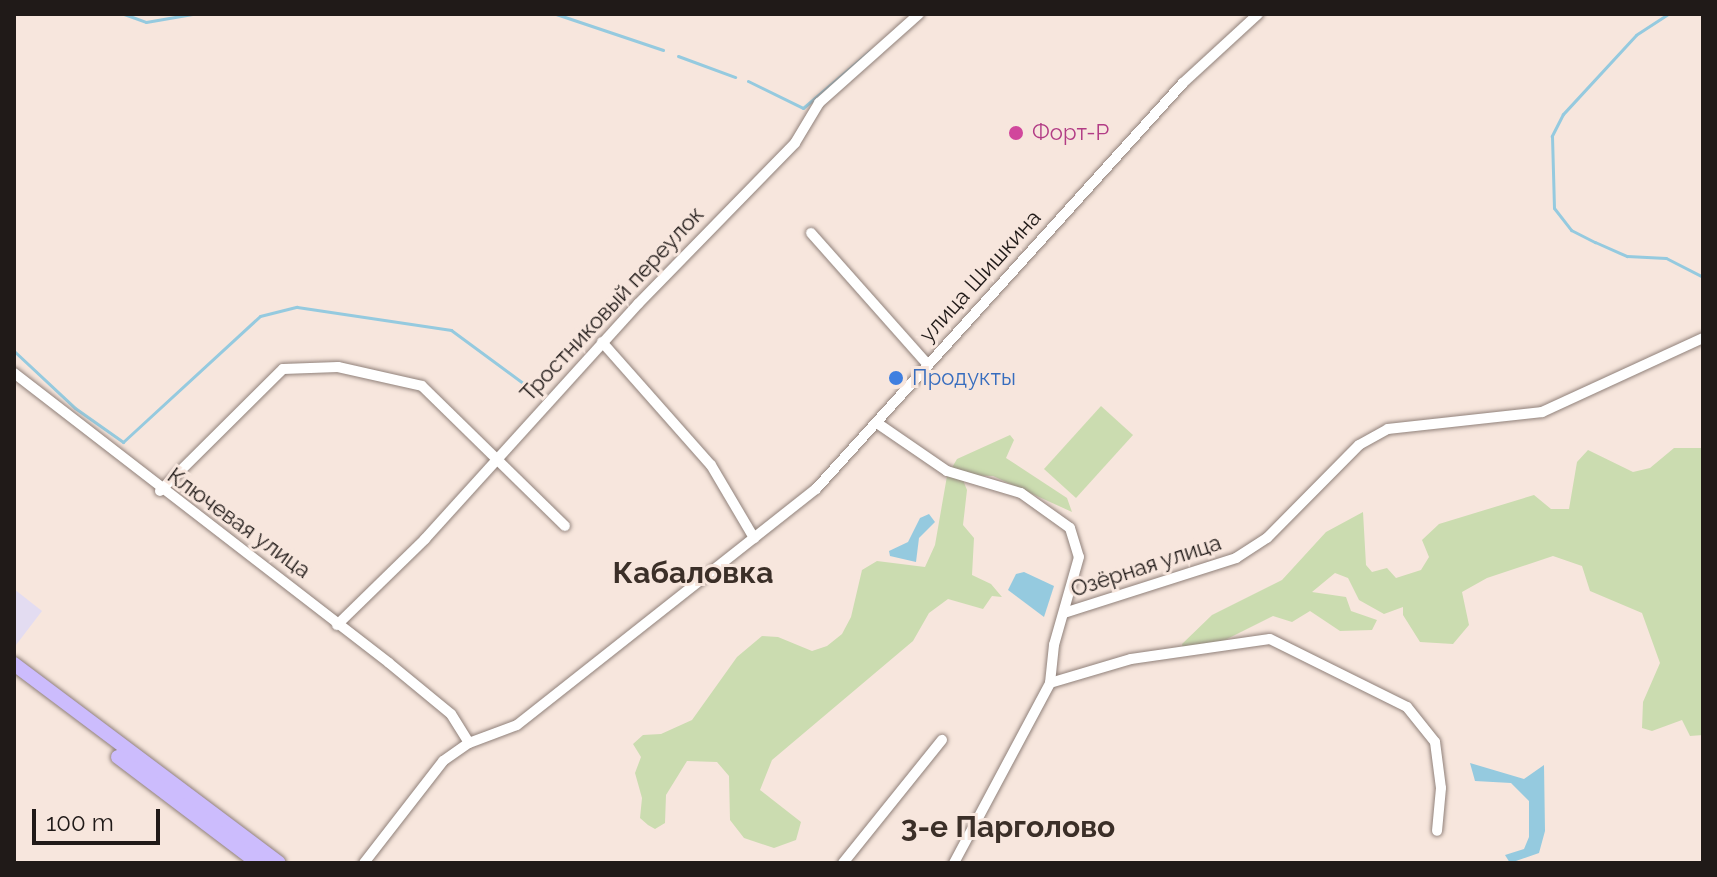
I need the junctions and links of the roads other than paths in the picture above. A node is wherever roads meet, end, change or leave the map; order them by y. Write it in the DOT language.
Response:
graph roads {
  1 [pos="919,14"];
  2 [pos="1258,14"];
  3 [pos="811,233"];
  4 [pos="1703,338"];
  5 [pos="602,342"];
  6 [pos="928,365"];
  7 [pos="14,373"];
  8 [pos="877,423"];
  9 [pos="497,455"];
  10 [pos="160,491"];
  11 [pos="565,526"];
  12 [pos="754,538"];
  13 [pos="1064,613"];
  14 [pos="337,625"];
  15 [pos="14,664"];
  16 [pos="14,676"];
  17 [pos="1050,683"];
  18 [pos="942,740"];
  19 [pos="469,743"];
  20 [pos="1437,831"];
  21 [pos="258,863"];
  22 [pos="279,863"];
  23 [pos="364,863"];
  24 [pos="843,863"];
  25 [pos="954,863"];
  1 -- 5 [label="street, Тростниковый переулок"];
  2 -- 6 [label="street, улица Шишкина"];
  3 -- 6 [label="street"];
  4 -- 13 [label="street, Озёрная улица"];
  5 -- 9 [label="street, Тростниковый переулок"];
  5 -- 12 [label="street"];
  6 -- 8 [label="street, улица Шишкина"];
  7 -- 10 [label="street, Ключевая улица"];
  8 -- 12 [label="street, улица Шишкина"];
  8 -- 13 [label="street"];
  9 -- 10 [label="street"];
  9 -- 11 [label="street"];
  9 -- 14 [label="street, Тростниковый переулок"];
  10 -- 14 [label="street, Ключевая улица"];
  12 -- 19 [label="street, улица Шишкина"];
  13 -- 17 [label="street"];
  14 -- 19 [label="street, Ключевая улица"];
  15 -- 22 [label="main road"];
  16 -- 21 [label="main road"];
  17 -- 20 [label="street"];
  17 -- 25 [label="street"];
  18 -- 24 [label="street"];
  19 -- 23 [label="street, улица Шишкина"];
}
